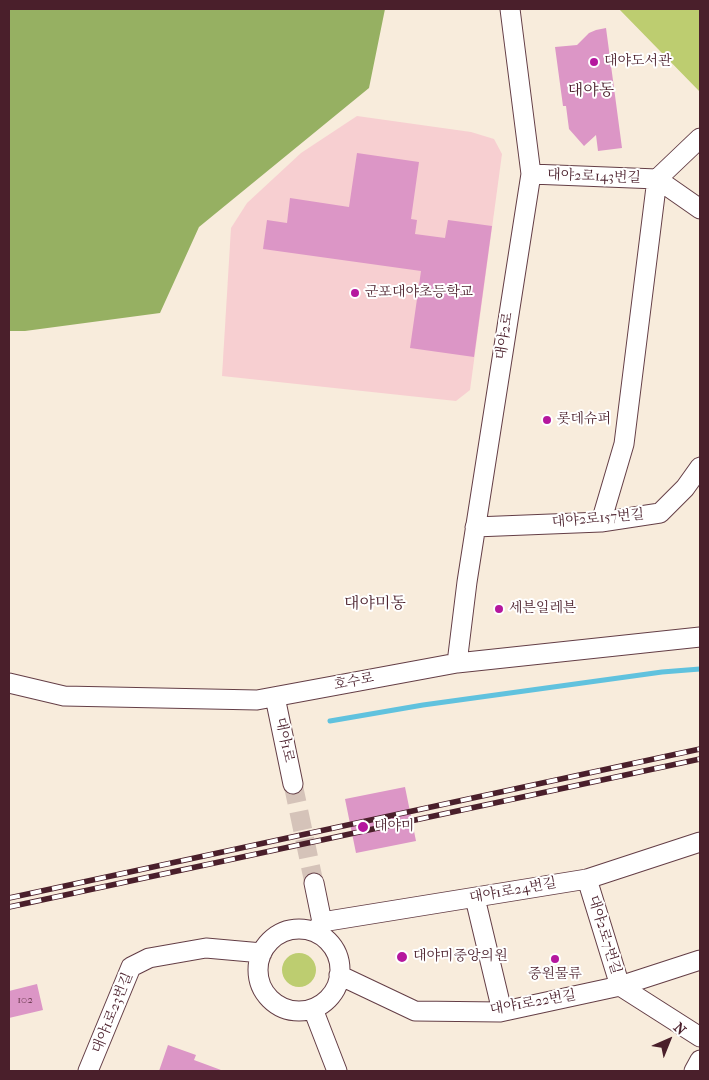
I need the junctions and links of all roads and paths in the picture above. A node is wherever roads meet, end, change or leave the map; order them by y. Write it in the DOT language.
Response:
graph roads {
  1 [pos="510,9"];
  2 [pos="700,138"];
  3 [pos="531,174"];
  4 [pos="657,180"];
  5 [pos="700,208"];
  6 [pos="700,467"];
  7 [pos="601,522"];
  8 [pos="475,527"];
  9 [pos="700,637"];
  10 [pos="457,664"];
  11 [pos="9,683"];
  12 [pos="275,697"];
  13 [pos="293,784"];
  14 [pos="700,842"];
  15 [pos="587,879"];
  16 [pos="314,884"];
  17 [pos="476,898"];
  18 [pos="318,928"];
  19 [pos="262,952"];
  20 [pos="700,960"];
  21 [pos="340,975"];
  22 [pos="620,986"];
  23 [pos="313,1009"];
  24 [pos="502,1011"];
  25 [pos="700,1036"];
  26 [pos="700,1060"];
  27 [pos="88,1071"];
  28 [pos="337,1071"];
  29 [pos="694,1071"];
  1 -- 3 [label="street, 대야2로"];
  2 -- 4 [label="street, 대야2로143번길"];
  3 -- 4 [label="street, 대야2로143번길"];
  3 -- 8 [label="street, 대야2로"];
  4 -- 5 [label="street"];
  4 -- 7 [label="street"];
  6 -- 7 [label="street, 대야2로157번길"];
  7 -- 8 [label="street, 대야2로157번길"];
  8 -- 10 [label="street, 대야2로"];
  9 -- 10 [label="street, 호수로"];
  10 -- 12 [label="street, 호수로"];
  11 -- 12 [label="street, 호수로"];
  12 -- 13 [label="street, 대야1로"];
  14 -- 15 [label="street, 대야1로24번길"];
  15 -- 17 [label="street, 대야1로24번길"];
  15 -- 22 [label="street, 대야2로7번길"];
  16 -- 18 [label="street"];
  17 -- 18 [label="street, 대야1로24번길"];
  17 -- 24 [label="street"];
  18 -- 19 [label="street"];
  18 -- 21 [label="street"];
  19 -- 23 [label="street"];
  19 -- 27 [label="street, 대야1로23번길"];
  20 -- 22 [label="street, 대야1로22번길"];
  21 -- 23 [label="street"];
  21 -- 24 [label="street, 대야1로22번길"];
  22 -- 24 [label="street, 대야1로22번길"];
  22 -- 25 [label="street, 대야2로7번길"];
  23 -- 28 [label="street"];
  26 -- 29 [label="street"];
}
